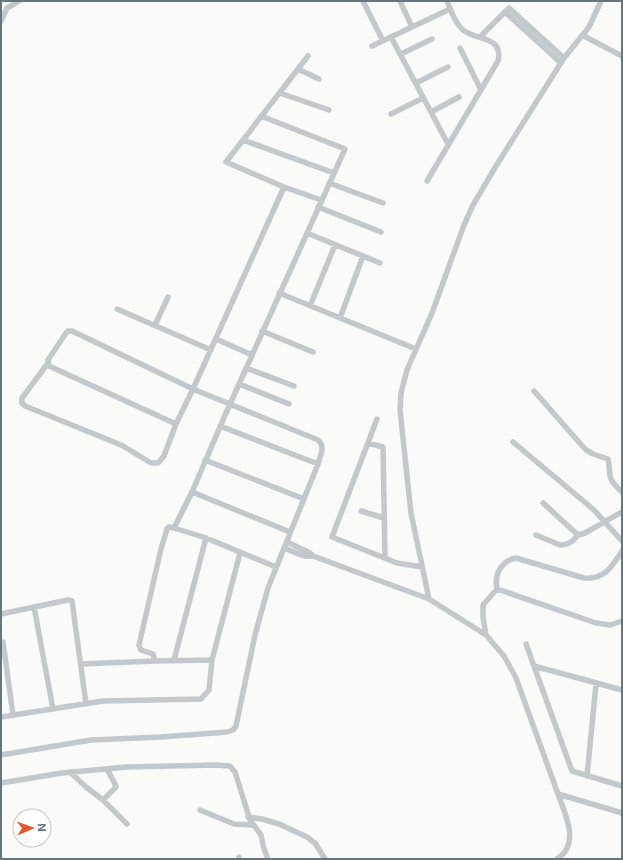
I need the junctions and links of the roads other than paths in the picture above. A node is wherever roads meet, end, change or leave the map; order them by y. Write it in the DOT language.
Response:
graph roads {
  1 [pos="19,1"];
  2 [pos="364,1"];
  3 [pos="400,1"];
  4 [pos="447,1"];
  5 [pos="600,1"];
  6 [pos="450,9"];
  7 [pos="1,21"];
  8 [pos="412,27"];
  9 [pos="582,35"];
  10 [pos="391,37"];
  11 [pos="480,37"];
  12 [pos="432,39"];
  13 [pos="383,41"];
  14 [pos="372,46"];
  15 [pos="460,48"];
  16 [pos="401,54"];
  17 [pos="308,56"];
  18 [pos="622,56"];
  19 [pos="562,61"];
  20 [pos="448,67"];
  21 [pos="298,69"];
  22 [pos="319,79"];
  23 [pos="416,84"];
  24 [pos="481,90"];
  25 [pos="280,92"];
  26 [pos="459,97"];
  27 [pos="424,98"];
  28 [pos="330,110"];
  29 [pos="431,112"];
  30 [pos="391,114"];
  31 [pos="261,116"];
  32 [pos="243,140"];
  33 [pos="448,144"];
  34 [pos="334,173"];
  35 [pos="426,181"];
  36 [pos="329,184"];
  37 [pos="284,187"];
  38 [pos="321,200"];
  39 [pos="383,203"];
  40 [pos="318,207"];
  41 [pos="381,232"];
  42 [pos="306,233"];
  43 [pos="335,246"];
  44 [pos="363,256"];
  45 [pos="380,263"];
  46 [pos="279,294"];
  47 [pos="168,297"];
  48 [pos="310,306"];
  49 [pos="117,309"];
  50 [pos="340,318"];
  51 [pos="155,325"];
  52 [pos="262,330"];
  53 [pos="216,339"];
  54 [pos="416,349"];
  55 [pos="211,350"];
  56 [pos="313,352"];
  57 [pos="252,355"];
  58 [pos="48,363"];
  59 [pos="246,368"];
  60 [pos="239,384"];
  61 [pos="294,386"];
  62 [pos="193,389"];
  63 [pos="534,391"];
  64 [pos="289,404"];
  65 [pos="229,405"];
  66 [pos="377,419"];
  67 [pos="176,424"];
  68 [pos="220,426"];
  69 [pos="513,442"];
  70 [pos="368,443"];
  71 [pos="206,460"];
  72 [pos="318,464"];
  73 [pos="192,492"];
  74 [pos="622,492"];
  75 [pos="304,498"];
  76 [pos="543,503"];
  77 [pos="361,511"];
  78 [pos="622,512"];
  79 [pos="384,518"];
  80 [pos="604,521"];
  81 [pos="174,528"];
  82 [pos="290,532"];
  83 [pos="578,534"];
  84 [pos="536,535"];
  85 [pos="206,538"];
  86 [pos="622,541"];
  87 [pos="286,545"];
  88 [pos="622,551"];
  89 [pos="240,553"];
  90 [pos="385,558"];
  91 [pos="276,567"];
  92 [pos="422,567"];
  93 [pos="497,589"];
  94 [pos="429,598"];
  95 [pos="34,607"];
  96 [pos="1,614"];
  97 [pos="622,621"];
  98 [pos="486,635"];
  99 [pos="3,642"];
  100 [pos="526,644"];
  101 [pos="155,660"];
  102 [pos="174,660"];
  103 [pos="212,660"];
  104 [pos="81,664"];
  105 [pos="534,666"];
  106 [pos="596,684"];
  107 [pos="622,690"];
  108 [pos="86,704"];
  109 [pos="53,709"];
  110 [pos="13,716"];
  111 [pos="1,718"];
  112 [pos="1,755"];
  113 [pos="107,770"];
  114 [pos="70,772"];
  115 [pos="587,776"];
  116 [pos="1,783"];
  117 [pos="622,786"];
  118 [pos="558,794"];
  119 [pos="103,800"];
  120 [pos="200,810"];
  121 [pos="622,813"];
  122 [pos="248,817"];
  123 [pos="127,824"];
  124 [pos="253,825"];
  125 [pos="268,859"];
  126 [pos="325,859"];
  127 [pos="556,859"];
  1 -- 7 [label="street"];
  2 -- 13 [label="street"];
  3 -- 8 [label="street"];
  4 -- 6 [label="street"];
  5 -- 9 [label="street"];
  6 -- 8 [label="street"];
  6 -- 11 [label="street"];
  8 -- 10 [label="street"];
  9 -- 18 [label="street"];
  9 -- 19 [label="street"];
  10 -- 13 [label="street"];
  10 -- 16 [label="street"];
  11 -- 19 [label="street"];
  11 -- 24 [label="street"];
  12 -- 16 [label="street"];
  13 -- 14 [label="street"];
  15 -- 24 [label="street"];
  16 -- 23 [label="street"];
  17 -- 21 [label="street"];
  19 -- 54 [label="street"];
  20 -- 23 [label="street"];
  21 -- 22 [label="street"];
  21 -- 25 [label="street"];
  23 -- 27 [label="street"];
  24 -- 33 [label="street"];
  25 -- 28 [label="street"];
  25 -- 31 [label="street"];
  26 -- 29 [label="street"];
  27 -- 29 [label="street"];
  27 -- 30 [label="street"];
  29 -- 33 [label="street"];
  31 -- 32 [label="street"];
  31 -- 34 [label="street"];
  32 -- 34 [label="street"];
  32 -- 37 [label="street"];
  33 -- 35 [label="street"];
  34 -- 36 [label="street"];
  36 -- 38 [label="street"];
  36 -- 39 [label="street"];
  37 -- 38 [label="street"];
  37 -- 53 [label="street"];
  38 -- 40 [label="street"];
  40 -- 41 [label="street"];
  40 -- 42 [label="street"];
  42 -- 43 [label="street"];
  42 -- 46 [label="street"];
  43 -- 44 [label="street"];
  43 -- 48 [label="street"];
  44 -- 45 [label="street"];
  44 -- 50 [label="street"];
  46 -- 48 [label="street"];
  46 -- 52 [label="street"];
  47 -- 51 [label="street"];
  48 -- 50 [label="street"];
  49 -- 51 [label="street"];
  50 -- 54 [label="street"];
  51 -- 55 [label="street"];
  52 -- 56 [label="street"];
  52 -- 57 [label="street"];
  53 -- 55 [label="street"];
  53 -- 57 [label="street"];
  54 -- 92 [label="street"];
  55 -- 62 [label="street"];
  57 -- 59 [label="street"];
  58 -- 62 [label="street"];
  58 -- 67 [label="street"];
  58 -- 67 [label="street"];
  59 -- 60 [label="street"];
  59 -- 61 [label="street"];
  60 -- 64 [label="street"];
  60 -- 65 [label="street"];
  62 -- 65 [label="street"];
  62 -- 67 [label="street"];
  63 -- 74 [label="street"];
  65 -- 68 [label="street"];
  65 -- 72 [label="street"];
  66 -- 70 [label="street"];
  68 -- 71 [label="street"];
  68 -- 72 [label="street"];
  69 -- 80 [label="street"];
  70 -- 79 [label="street"];
  70 -- 90 [label="street"];
  71 -- 73 [label="street"];
  71 -- 75 [label="street"];
  72 -- 75 [label="street"];
  73 -- 81 [label="street"];
  73 -- 82 [label="street"];
  75 -- 82 [label="street"];
  76 -- 83 [label="street"];
  77 -- 79 [label="street"];
  78 -- 80 [label="street"];
  79 -- 90 [label="street"];
  80 -- 83 [label="street"];
  80 -- 86 [label="street"];
  81 -- 85 [label="street"];
  81 -- 101 [label="street"];
  82 -- 87 [label="street"];
  83 -- 84 [label="street"];
  85 -- 89 [label="street"];
  85 -- 102 [label="street"];
  87 -- 91 [label="street"];
  87 -- 94 [label="street"];
  88 -- 93 [label="street"];
  89 -- 91 [label="street"];
  89 -- 103 [label="street"];
  90 -- 92 [label="street"];
  91 -- 112 [label="street"];
  92 -- 94 [label="street"];
  93 -- 97 [label="street"];
  93 -- 98 [label="street"];
  94 -- 98 [label="street"];
  95 -- 96 [label="street"];
  95 -- 104 [label="street"];
  95 -- 109 [label="street"];
  98 -- 118 [label="street"];
  99 -- 110 [label="street"];
  100 -- 105 [label="street"];
  101 -- 102 [label="street"];
  101 -- 104 [label="street"];
  102 -- 103 [label="street"];
  103 -- 108 [label="street"];
  104 -- 108 [label="street"];
  105 -- 106 [label="street"];
  105 -- 115 [label="street"];
  106 -- 107 [label="street"];
  106 -- 115 [label="street"];
  108 -- 109 [label="street"];
  109 -- 110 [label="street"];
  110 -- 111 [label="street"];
  113 -- 114 [label="street"];
  113 -- 119 [label="street"];
  113 -- 122 [label="street"];
  114 -- 116 [label="street"];
  114 -- 119 [label="street"];
  115 -- 117 [label="street"];
  118 -- 121 [label="street"];
  118 -- 127 [label="street"];
  119 -- 123 [label="street"];
  120 -- 124 [label="street"];
  122 -- 124 [label="street"];
  122 -- 126 [label="street"];
  124 -- 125 [label="street"];
}
